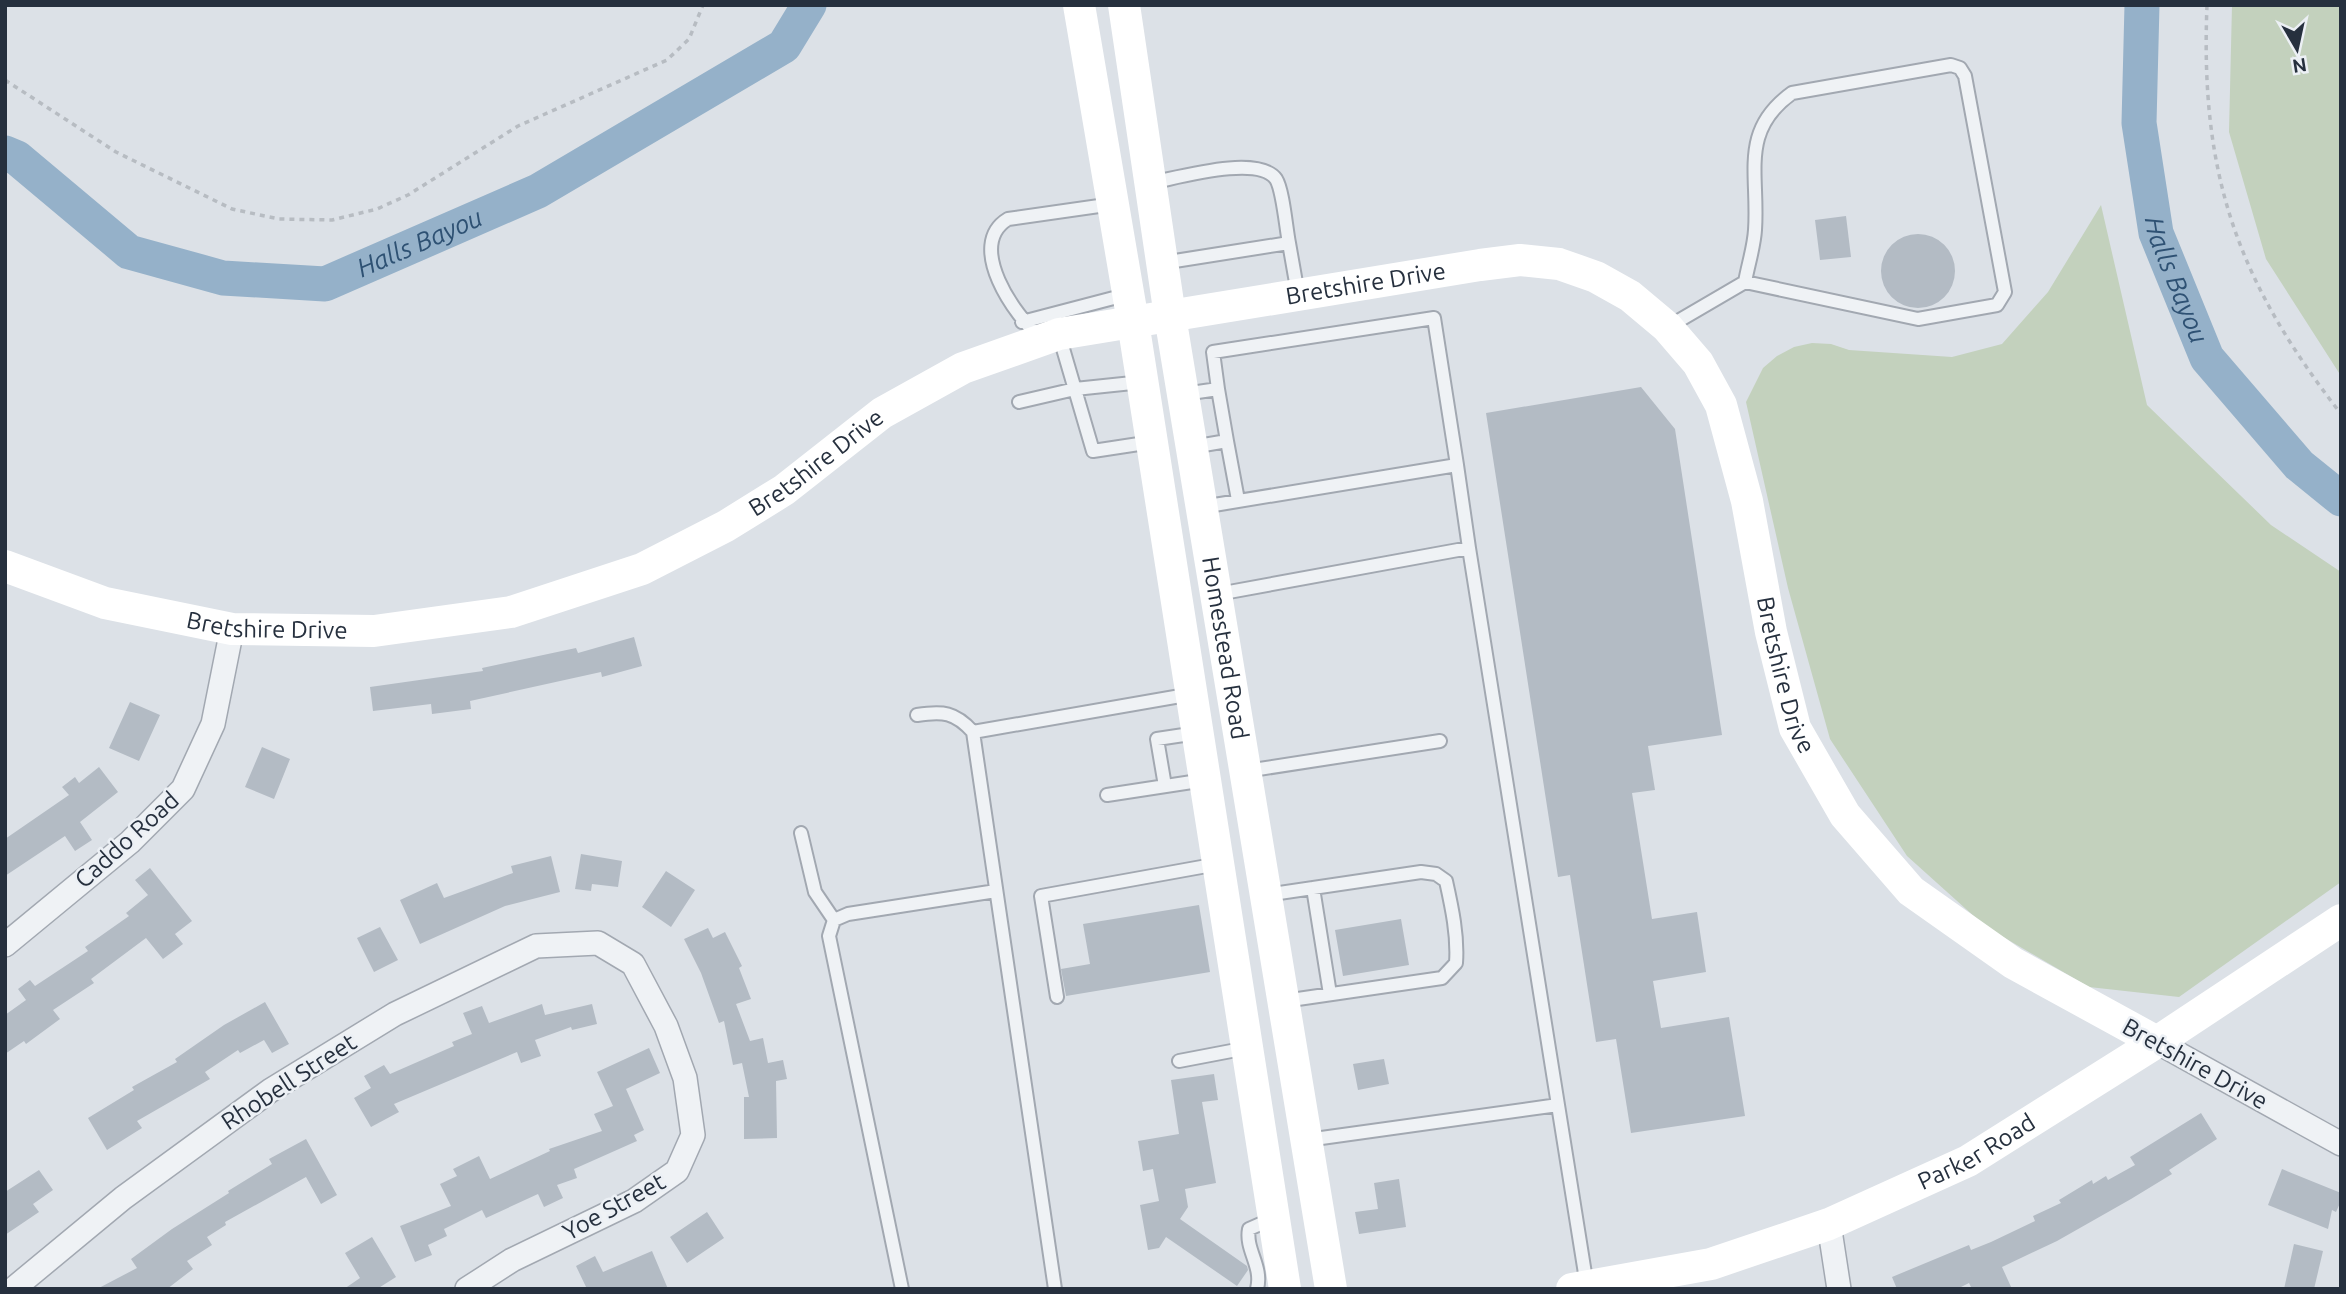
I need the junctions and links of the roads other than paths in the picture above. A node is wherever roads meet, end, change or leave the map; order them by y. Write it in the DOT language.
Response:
graph roads {
  1 [pos="1079,5"];
  2 [pos="1124,5"];
  3 [pos="1150,183"];
  4 [pos="1113,204"];
  5 [pos="1289,243"];
  6 [pos="1162,263"];
  7 [pos="1745,282"];
  8 [pos="1298,295"];
  9 [pos="1131,308"];
  10 [pos="1170,316"];
  11 [pos="1667,327"];
  12 [pos="1041,332"];
  13 [pos="1143,382"];
  14 [pos="1075,389"];
  15 [pos="1218,389"];
  16 [pos="1183,394"];
  17 [pos="1019,402"];
  18 [pos="1227,441"];
  19 [pos="1152,442"];
  20 [pos="1192,447"];
  21 [pos="1457,465"];
  22 [pos="1238,500"];
  23 [pos="1202,507"];
  24 [pos="1469,548"];
  25 [pos="5,566"];
  26 [pos="1217,598"];
  27 [pos="1179,610"];
  28 [pos="232,629"];
  29 [pos="1192,694"];
  30 [pos="917,715"];
  31 [pos="973,732"];
  32 [pos="1198,733"];
  33 [pos="1440,741"];
  34 [pos="1245,771"];
  35 [pos="1205,780"];
  36 [pos="1165,786"];
  37 [pos="1107,795"];
  38 [pos="801,833"];
  39 [pos="1219,863"];
  40 [pos="1313,888"];
  41 [pos="996,891"];
  42 [pos="1266,895"];
  43 [pos="834,920"];
  44 [pos="2341,920"];
  45 [pos="598,943"];
  46 [pos="5,945"];
  47 [pos="1330,995"];
  48 [pos="1057,997"];
  49 [pos="1284,1002"];
  50 [pos="2157,1042"];
  51 [pos="1247,1048"];
  52 [pos="1179,1060"];
  53 [pos="1558,1105"];
  54 [pos="1307,1140"];
  55 [pos="2341,1144"];
  56 [pos="1274,1218"];
  57 [pos="1829,1224"];
  58 [pos="1582,1288"];
  59 [pos="13,1289"];
  60 [pos="467,1289"];
  61 [pos="902,1289"];
  62 [pos="1055,1289"];
  63 [pos="1257,1289"];
  64 [pos="1285,1289"];
  65 [pos="1331,1289"];
  66 [pos="1839,1289"];
  1 -- 4 [label="main road, Homestead Road"];
  2 -- 3 [label="main road, Homestead Road"];
  3 -- 5 [label="lane"];
  3 -- 6 [label="main road, Homestead Road"];
  4 -- 9 [label="main road, Homestead Road"];
  4 -- 12 [label="lane"];
  5 -- 6 [label="lane"];
  5 -- 8 [label="lane"];
  6 -- 10 [label="main road, Homestead Road"];
  7 -- 7 [label="lane"];
  7 -- 11 [label="lane"];
  8 -- 10 [label="main road, Bretshire Drive"];
  8 -- 11 [label="main road, Bretshire Drive"];
  9 -- 10 [label="main road, Bretshire Drive"];
  9 -- 12 [label="main road, Bretshire Drive"];
  9 -- 13 [label="main road, Homestead Road"];
  10 -- 16 [label="main road, Homestead Road"];
  11 -- 50 [label="main road, Bretshire Drive"];
  12 -- 14 [label="lane"];
  12 -- 28 [label="main road, Bretshire Drive"];
  13 -- 14 [label="lane"];
  13 -- 19 [label="main road, Homestead Road"];
  14 -- 17 [label="lane"];
  14 -- 19 [label="lane"];
  15 -- 16 [label="lane"];
  15 -- 18 [label="lane"];
  15 -- 21 [label="lane"];
  16 -- 20 [label="main road, Homestead Road"];
  18 -- 20 [label="lane"];
  18 -- 22 [label="lane"];
  19 -- 27 [label="main road, Homestead Road"];
  20 -- 23 [label="main road, Homestead Road"];
  21 -- 22 [label="lane"];
  21 -- 24 [label="lane"];
  22 -- 23 [label="lane"];
  23 -- 26 [label="main road, Homestead Road"];
  24 -- 26 [label="lane"];
  24 -- 53 [label="lane"];
  25 -- 28 [label="main road, Bretshire Drive"];
  26 -- 27 [label="main road"];
  26 -- 34 [label="main road, Homestead Road"];
  27 -- 29 [label="main road, Homestead Road"];
  28 -- 46 [label="street, Caddo Road"];
  29 -- 31 [label="lane"];
  29 -- 32 [label="main road, Homestead Road"];
  30 -- 31 [label="lane"];
  31 -- 41 [label="lane"];
  32 -- 35 [label="main road, Homestead Road"];
  32 -- 36 [label="lane"];
  33 -- 34 [label="lane"];
  34 -- 42 [label="main road, Homestead Road"];
  35 -- 36 [label="lane"];
  35 -- 39 [label="main road, Homestead Road"];
  36 -- 37 [label="lane"];
  38 -- 43 [label="lane"];
  39 -- 48 [label="lane"];
  39 -- 51 [label="main road, Homestead Road"];
  40 -- 42 [label="lane"];
  40 -- 47 [label="lane"];
  40 -- 47 [label="lane"];
  41 -- 43 [label="lane"];
  41 -- 62 [label="lane"];
  42 -- 49 [label="main road, Homestead Road"];
  43 -- 61 [label="lane"];
  44 -- 50 [label="main road, Parker Road"];
  45 -- 59 [label="street, Rhobell Street"];
  45 -- 60 [label="street, Yoe Street"];
  47 -- 49 [label="lane"];
  49 -- 54 [label="main road, Homestead Road"];
  50 -- 55 [label="street, Bretshire Drive"];
  50 -- 57 [label="main road, Parker Road"];
  51 -- 52 [label="lane"];
  51 -- 56 [label="main road, Homestead Road"];
  53 -- 54 [label="lane"];
  53 -- 58 [label="lane"];
  54 -- 65 [label="main road, Homestead Road"];
  56 -- 63 [label="lane"];
  56 -- 64 [label="main road, Homestead Road"];
  57 -- 58 [label="main road, Parker Road"];
  57 -- 66 [label="street"];
}
